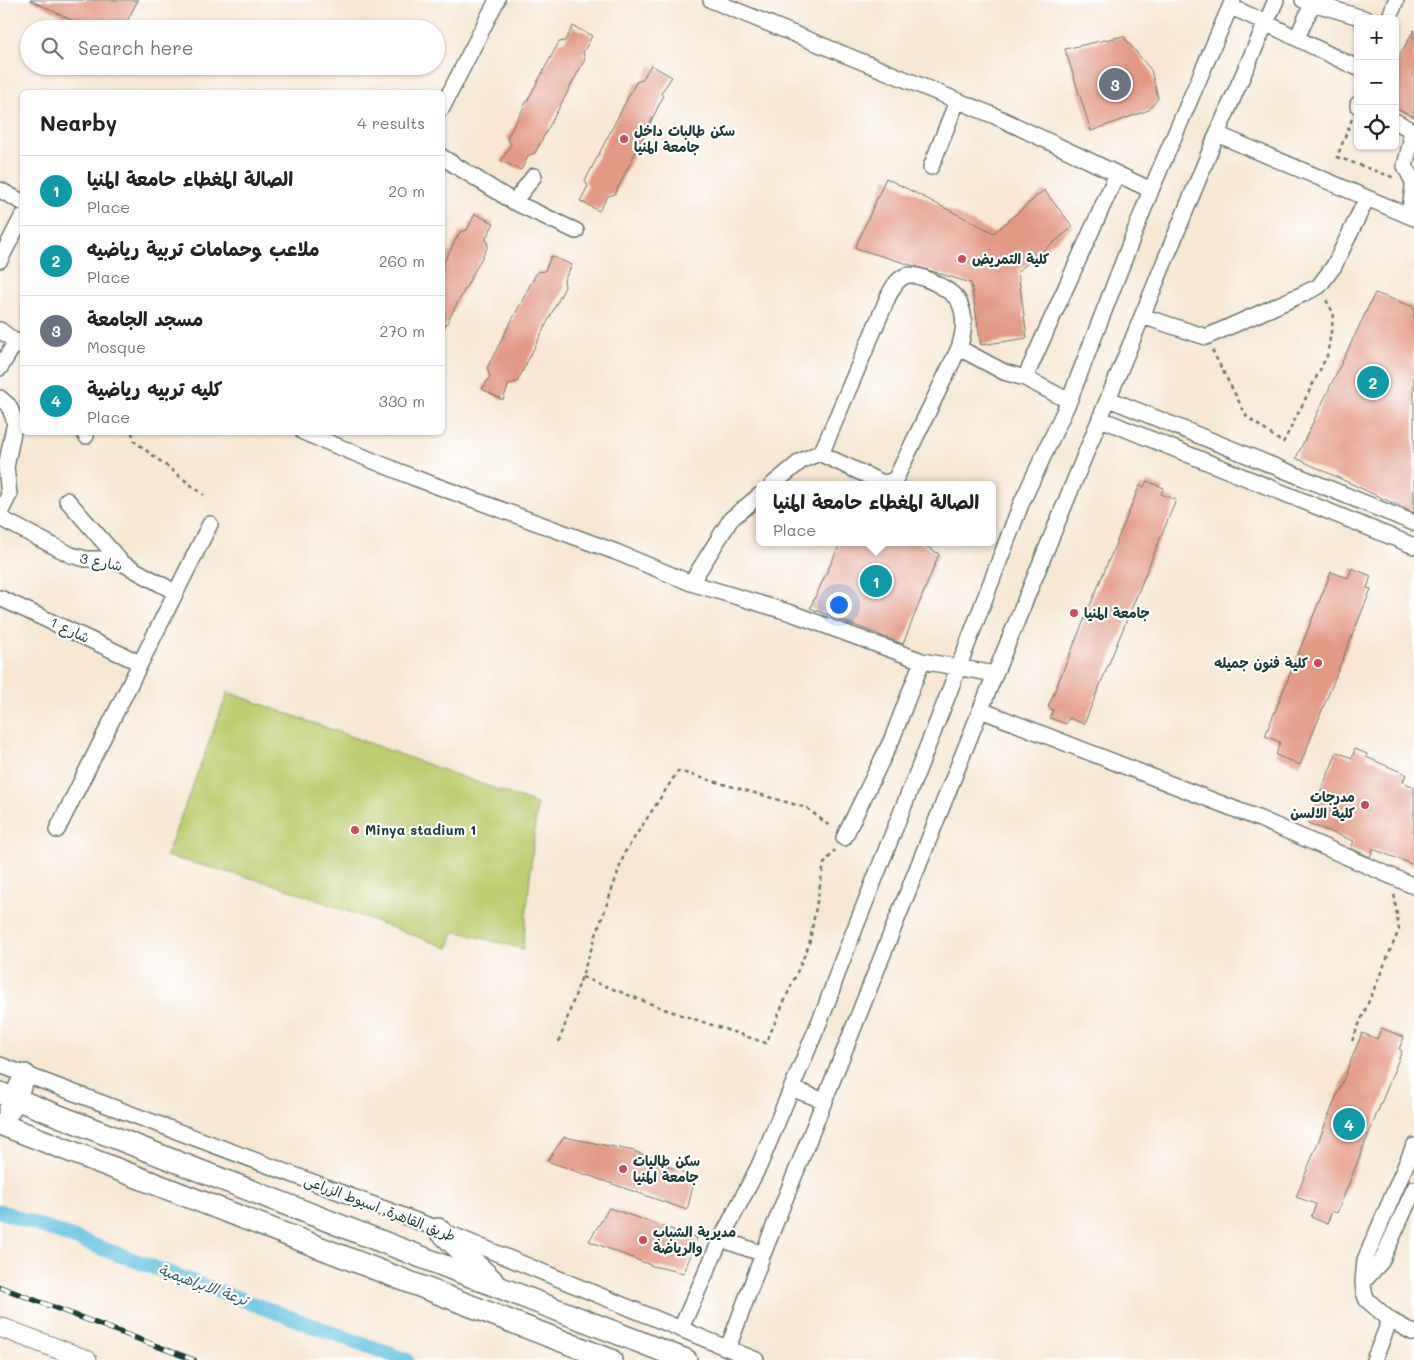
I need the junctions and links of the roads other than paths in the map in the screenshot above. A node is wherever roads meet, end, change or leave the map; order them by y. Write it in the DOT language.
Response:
graph roads {
  1 [pos="497,0"];
  2 [pos="711,0"];
  3 [pos="1276,0"];
  4 [pos="1396,0"];
  5 [pos="1310,1"];
  6 [pos="1232,4"];
  7 [pos="1354,15"];
  8 [pos="1390,15"];
  9 [pos="1266,22"];
  10 [pos="1297,38"];
  11 [pos="1354,66"];
  12 [pos="957,101"];
  13 [pos="445,102"];
  14 [pos="1399,123"];
  15 [pos="1217,134"];
  16 [pos="445,160"];
  17 [pos="932,167"];
  18 [pos="1117,174"];
  19 [pos="534,176"];
  20 [pos="0,190"];
  21 [pos="1150,190"];
  22 [pos="1367,198"];
  23 [pos="20,201"];
  24 [pos="514,202"];
  25 [pos="1412,217"];
  26 [pos="20,221"];
  27 [pos="576,230"];
  28 [pos="0,260"];
  29 [pos="1142,316"];
  30 [pos="0,330"];
  31 [pos="19,344"];
  32 [pos="960,348"];
  33 [pos="0,368"];
  34 [pos="1026,378"];
  35 [pos="0,398"];
  36 [pos="1109,399"];
  37 [pos="1069,401"];
  38 [pos="1101,419"];
  39 [pos="310,435"];
  40 [pos="819,453"];
  41 [pos="1273,466"];
  42 [pos="777,481"];
  43 [pos="878,481"];
  44 [pos="892,481"];
  45 [pos="1265,486"];
  46 [pos="756,498"];
  47 [pos="67,500"];
  48 [pos="0,514"];
  49 [pos="0,518"];
  50 [pos="1414,523"];
  51 [pos="210,524"];
  52 [pos="1414,546"];
  53 [pos="122,563"];
  54 [pos="691,583"];
  55 [pos="175,592"];
  56 [pos="0,598"];
  57 [pos="922,661"];
  58 [pos="140,663"];
  59 [pos="959,668"];
  60 [pos="995,674"];
  61 [pos="981,710"];
  62 [pos="57,830"];
  63 [pos="844,838"];
  64 [pos="1414,886"];
  65 [pos="0,1065"];
  66 [pos="25,1075"];
  67 [pos="792,1088"];
  68 [pos="8,1096"];
  69 [pos="825,1100"];
  70 [pos="1,1124"];
  71 [pos="1414,1146"];
  72 [pos="1414,1189"];
  73 [pos="438,1229"];
  74 [pos="721,1238"];
  75 [pos="764,1254"];
  76 [pos="1363,1282"];
  77 [pos="499,1287"];
  78 [pos="1390,1320"];
  79 [pos="0,1327"];
  80 [pos="681,1328"];
  81 [pos="1414,1333"];
  82 [pos="728,1348"];
  83 [pos="87,1360"];
  84 [pos="611,1360"];
  85 [pos="686,1360"];
  86 [pos="756,1360"];
  87 [pos="1374,1360"];
  1 -- 13 [label="street"];
  2 -- 12 [label="street"];
  3 -- 9 [label="street"];
  4 -- 8 [label="street"];
  5 -- 7 [label="street"];
  5 -- 10 [label="street"];
  6 -- 9 [label="street"];
  6 -- 21 [label="street"];
  9 -- 10 [label="street"];
  9 -- 15 [label="street"];
  10 -- 11 [label="street"];
  12 -- 17 [label="street"];
  12 -- 18 [label="street"];
  14 -- 25 [label="street"];
  15 -- 22 [label="street"];
  15 -- 29 [label="street"];
  16 -- 24 [label="street"];
  18 -- 21 [label="street"];
  18 -- 34 [label="street"];
  19 -- 24 [label="street"];
  20 -- 23 [label="street"];
  21 -- 37 [label="street"];
  22 -- 25 [label="street"];
  22 -- 29 [label="street"];
  24 -- 27 [label="street"];
  26 -- 28 [label="street"];
  29 -- 36 [label="street"];
  30 -- 31 [label="street"];
  31 -- 33 [label="street"];
  32 -- 34 [label="street"];
  32 -- 40 [label="street"];
  32 -- 44 [label="street"];
  34 -- 37 [label="street"];
  35 -- 48 [label="street"];
  36 -- 38 [label="street"];
  36 -- 41 [label="street"];
  37 -- 59 [label="street"];
  38 -- 45 [label="street"];
  38 -- 60 [label="street"];
  39 -- 54 [label="street"];
  40 -- 42 [label="street"];
  40 -- 43 [label="street"];
  41 -- 45 [label="street"];
  41 -- 50 [label="street"];
  45 -- 52 [label="street"];
  46 -- 54 [label="street"];
  47 -- 53 [label="street"];
  49 -- 53 [label="street, شارع 3"];
  51 -- 55 [label="street"];
  53 -- 55 [label="street, شارع 3"];
  54 -- 57 [label="street"];
  55 -- 58 [label="street"];
  56 -- 58 [label="street, شارع 1"];
  57 -- 59 [label="street"];
  57 -- 63 [label="street"];
  58 -- 62 [label="street"];
  59 -- 60 [label="street"];
  59 -- 67 [label="street"];
  60 -- 61 [label="street"];
  61 -- 64 [label="street"];
  61 -- 69 [label="street"];
  65 -- 66 [label="street, طريق القاهرة, اسيوط الزراعى"];
  66 -- 68 [label="highway"];
  66 -- 73 [label="street, طريق القاهرة, اسيوط الزراعى"];
  67 -- 69 [label="street"];
  67 -- 74 [label="street"];
  68 -- 70 [label="highway"];
  68 -- 77 [label="highway"];
  69 -- 75 [label="street"];
  70 -- 84 [label="highway"];
  71 -- 76 [label="street"];
  72 -- 76 [label="street"];
  73 -- 77 [label="highway"];
  73 -- 80 [label="street, طريق القاهرة, اسيوط الزراعى"];
  74 -- 75 [label="street"];
  74 -- 80 [label="street"];
  75 -- 82 [label="street"];
  76 -- 78 [label="street"];
  77 -- 85 [label="highway"];
  78 -- 81 [label="street"];
  78 -- 87 [label="street"];
  79 -- 83 [label="main road"];
  80 -- 82 [label="street, طريق القاهرة, اسيوط الزراعى"];
  82 -- 86 [label="street, طريق القاهرة, اسيوط الزراعى"];
}
